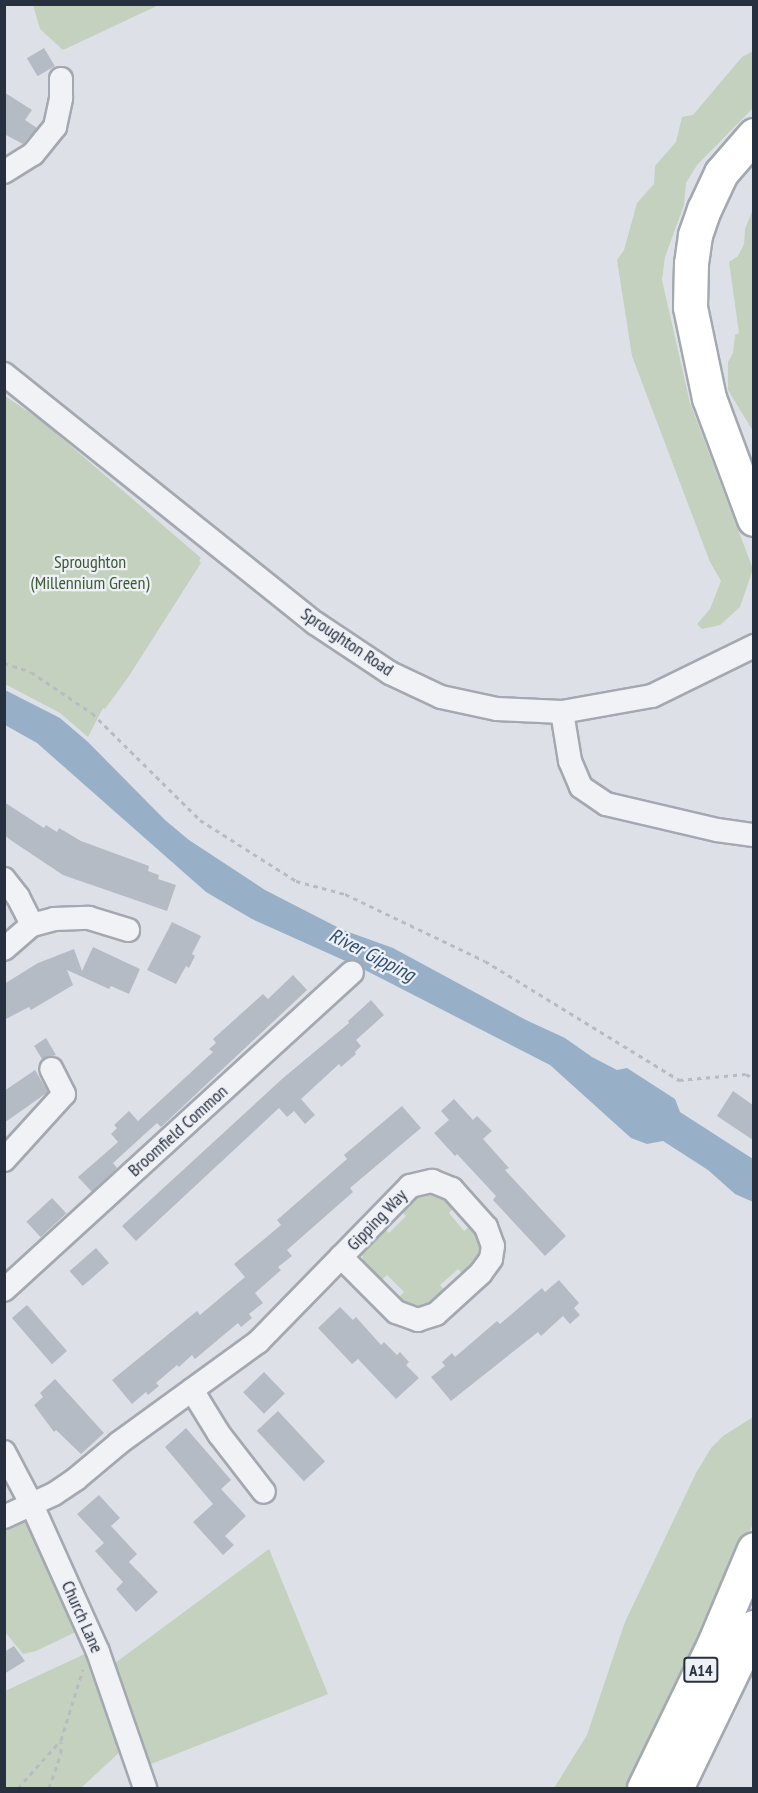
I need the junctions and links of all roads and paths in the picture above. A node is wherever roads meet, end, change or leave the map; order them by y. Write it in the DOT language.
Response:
graph roads {
  1 [pos="61,79"];
  2 [pos="753,135"];
  3 [pos="4,172"];
  4 [pos="4,374"];
  5 [pos="753,519"];
  6 [pos="753,646"];
  7 [pos="4,663"];
  8 [pos="562,712"];
  9 [pos="753,835"];
  10 [pos="4,879"];
  11 [pos="32,926"];
  12 [pos="128,930"];
  13 [pos="4,949"];
  14 [pos="352,972"];
  15 [pos="51,1069"];
  16 [pos="753,1079"];
  17 [pos="4,1160"];
  18 [pos="341,1257"];
  19 [pos="4,1290"];
  20 [pos="192,1390"];
  21 [pos="4,1452"];
  22 [pos="264,1492"];
  23 [pos="32,1505"];
  24 [pos="4,1517"];
  25 [pos="753,1549"];
  26 [pos="753,1627"];
  27 [pos="98,1652"];
  28 [pos="61,1740"];
  29 [pos="18,1788"];
  30 [pos="49,1788"];
  31 [pos="145,1788"];
  32 [pos="644,1788"];
  33 [pos="676,1788"];
  1 -- 3 [label="street"];
  2 -- 5 [label="highway"];
  4 -- 8 [label="street, Sproughton Road"];
  6 -- 8 [label="street, Sproughton Road"];
  7 -- 16 [label="path"];
  8 -- 9 [label="street"];
  10 -- 11 [label="street"];
  11 -- 12 [label="street"];
  11 -- 13 [label="street"];
  14 -- 19 [label="street, Broomfield Common"];
  15 -- 17 [label="street"];
  18 -- 18 [label="street, Gipping Way"];
  18 -- 20 [label="street, Gipping Way"];
  20 -- 22 [label="street"];
  20 -- 23 [label="street, Gipping Way"];
  21 -- 23 [label="street, Church Lane"];
  23 -- 24 [label="street, Gipping Way"];
  23 -- 27 [label="street, Church Lane"];
  25 -- 32 [label="highway, A14"];
  26 -- 33 [label="highway, A14"];
  27 -- 28 [label="path"];
  27 -- 31 [label="street, Church Lane"];
  28 -- 29 [label="path"];
  28 -- 30 [label="path"];
}
